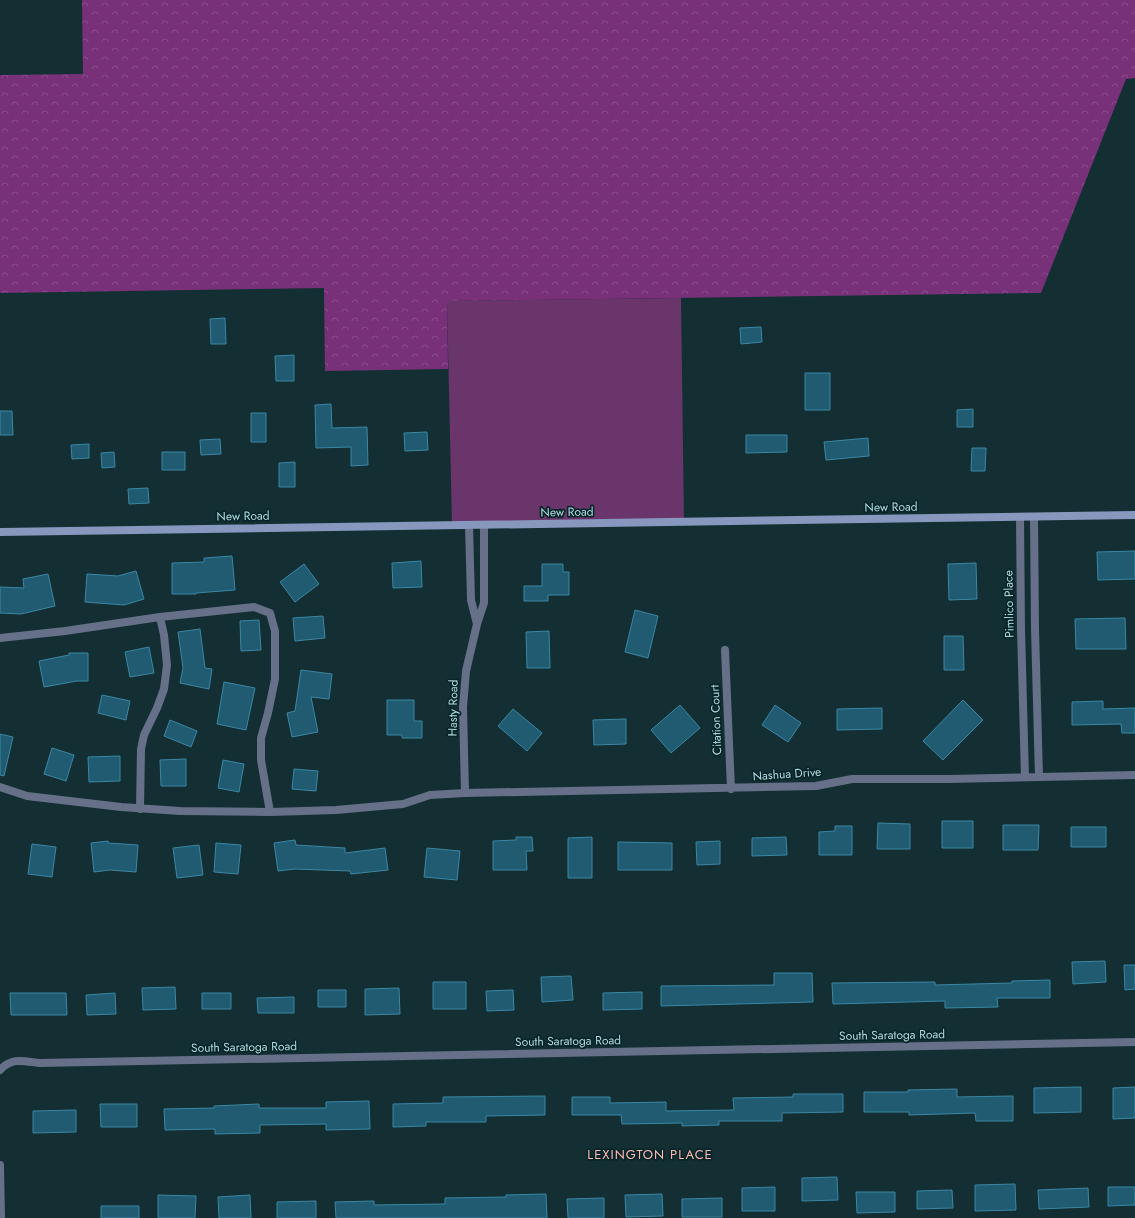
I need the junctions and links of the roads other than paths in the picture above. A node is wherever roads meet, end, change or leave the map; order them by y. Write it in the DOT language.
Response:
graph roads {
  1 [pos="1135,515"];
  2 [pos="1020,517"];
  3 [pos="1034,517"];
  4 [pos="469,525"];
  5 [pos="484,525"];
  6 [pos="0,532"];
  7 [pos="160,618"];
  8 [pos="477,624"];
  9 [pos="0,638"];
  10 [pos="725,650"];
  11 [pos="1022,690"];
  12 [pos="1036,690"];
  13 [pos="1135,775"];
  14 [pos="1025,777"];
  15 [pos="1039,777"];
  16 [pos="0,787"];
  17 [pos="731,789"];
  18 [pos="465,793"];
  19 [pos="140,808"];
  20 [pos="270,812"];
  21 [pos="1135,1042"];
  22 [pos="1,1069"];
  23 [pos="0,1165"];
  24 [pos="1,1218"];
  1 -- 3 [label="street, New Road"];
  2 -- 3 [label="street, New Road"];
  2 -- 5 [label="street, New Road"];
  2 -- 11 [label="street, Pimlico Place"];
  3 -- 12 [label="street"];
  4 -- 5 [label="street, New Road"];
  4 -- 6 [label="street, New Road"];
  4 -- 8 [label="street, Hasty Road"];
  5 -- 8 [label="street, Hasty Road"];
  7 -- 9 [label="street"];
  7 -- 19 [label="street"];
  7 -- 20 [label="street"];
  8 -- 18 [label="street, Hasty Road"];
  10 -- 17 [label="street, Citation Court"];
  11 -- 12 [label="street"];
  11 -- 14 [label="street, Pimlico Place"];
  12 -- 15 [label="street"];
  13 -- 15 [label="street, Nashua Drive"];
  14 -- 15 [label="street, Nashua Drive"];
  14 -- 17 [label="street, Nashua Drive"];
  16 -- 19 [label="street, Nashua Drive"];
  17 -- 18 [label="street, Nashua Drive"];
  18 -- 20 [label="street, Nashua Drive"];
  19 -- 20 [label="street, Nashua Drive"];
  21 -- 22 [label="street, South Saratoga Road"];
  23 -- 24 [label="street"];
}
